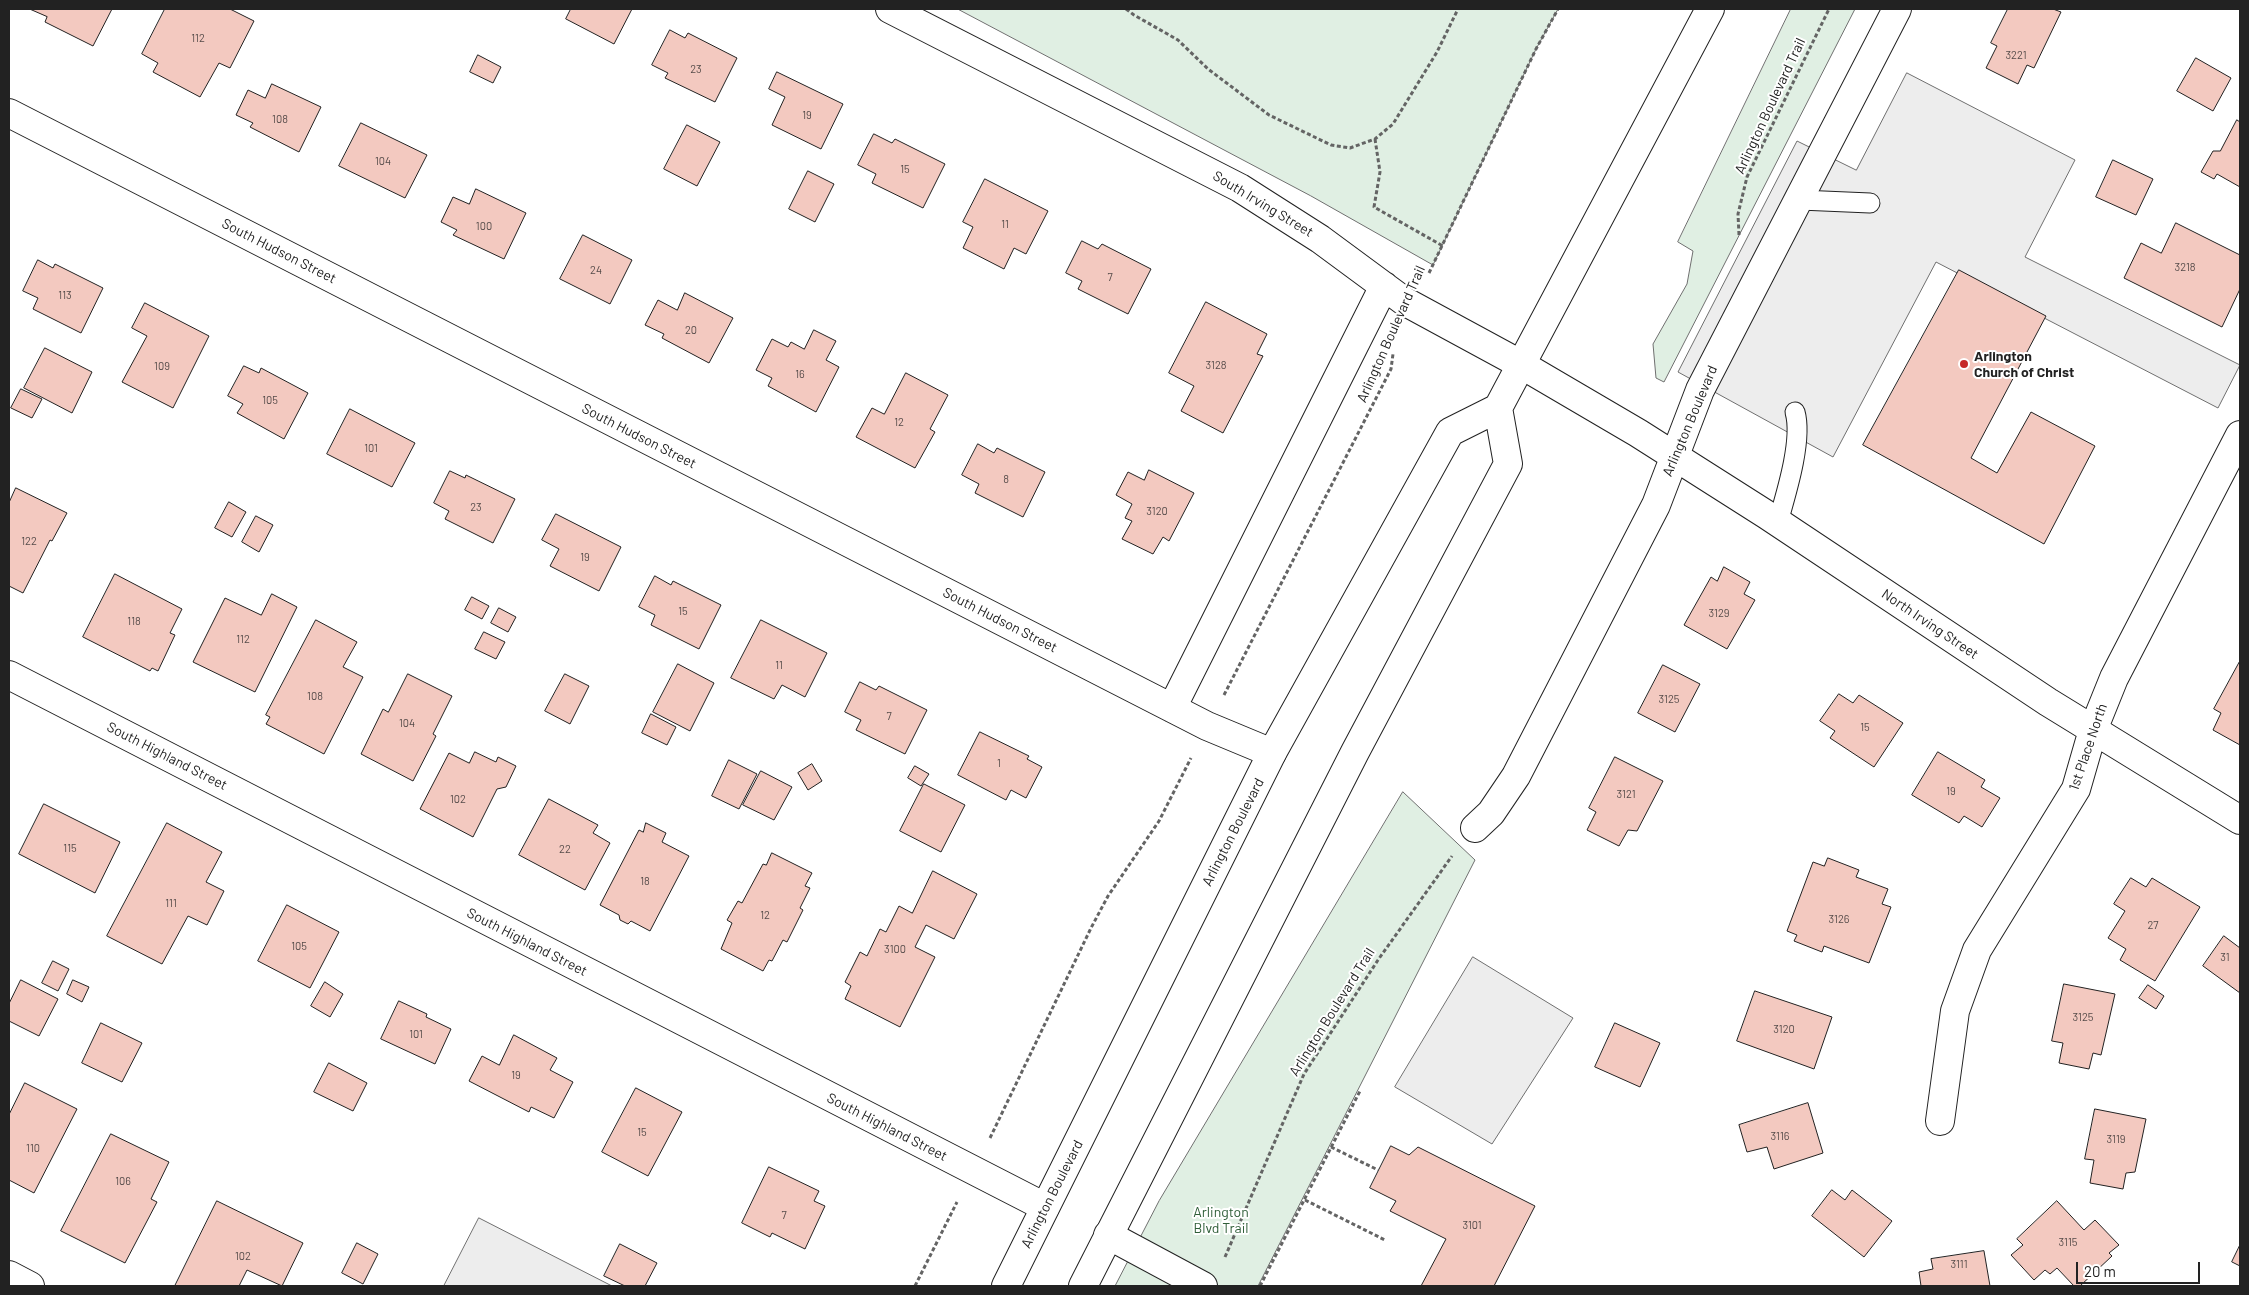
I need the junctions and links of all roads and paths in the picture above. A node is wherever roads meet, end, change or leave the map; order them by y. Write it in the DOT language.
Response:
graph roads {
  1 [pos="890,9"];
  2 [pos="1126,9"];
  3 [pos="1458,9"];
  4 [pos="1558,9"];
  5 [pos="1710,9"];
  6 [pos="1829,9"];
  7 [pos="1897,9"];
  8 [pos="9,113"];
  9 [pos="1375,139"];
  10 [pos="1800,200"];
  11 [pos="1870,203"];
  12 [pos="1443,246"];
  13 [pos="1770,257"];
  14 [pos="1384,286"];
  15 [pos="1414,307"];
  16 [pos="1522,365"];
  17 [pos="1498,408"];
  18 [pos="1795,412"];
  19 [pos="1621,423"];
  20 [pos="2240,435"];
  21 [pos="1674,456"];
  22 [pos="1778,522"];
  23 [pos="9,675"];
  24 [pos="1225,693"];
  25 [pos="1172,708"];
  26 [pos="2093,730"];
  27 [pos="1194,752"];
  28 [pos="1272,753"];
  29 [pos="2240,820"];
  30 [pos="1475,828"];
  31 [pos="1360,1091"];
  32 [pos="1940,1121"];
  33 [pos="987,1145"];
  34 [pos="1331,1147"];
  35 [pos="1378,1170"];
  36 [pos="958,1200"];
  37 [pos="1304,1200"];
  38 [pos="1046,1207"];
  39 [pos="1108,1235"];
  40 [pos="1385,1240"];
  41 [pos="1227,1252"];
  42 [pos="9,1275"];
  43 [pos="30,1286"];
  44 [pos="915,1286"];
  45 [pos="1006,1286"];
  46 [pos="1083,1286"];
  47 [pos="1202,1286"];
  48 [pos="1260,1286"];
  1 -- 14 [label="main road, South Irving Street"];
  2 -- 9 [label="path"];
  3 -- 9 [label="path"];
  4 -- 12 [label="path, Arlington Boulevard Trail"];
  5 -- 16 [label="main road"];
  6 -- 13 [label="path, Arlington Boulevard Trail"];
  7 -- 10 [label="main road, Arlington Boulevard"];
  8 -- 25 [label="main road, South Hudson Street"];
  9 -- 12 [label="path"];
  10 -- 11 [label="lane"];
  10 -- 13 [label="main road, Arlington Boulevard"];
  12 -- 15 [label="path, Arlington Boulevard Trail"];
  13 -- 21 [label="main road, Arlington Boulevard"];
  14 -- 15 [label="main road, South Irving Street"];
  14 -- 25 [label="main road"];
  15 -- 16 [label="main road, South Irving Street"];
  15 -- 24 [label="path, Arlington Boulevard Trail"];
  16 -- 17 [label="main road"];
  16 -- 19 [label="main road, South Irving Street"];
  17 -- 28 [label="main road, Arlington Boulevard"];
  17 -- 39 [label="main road"];
  18 -- 22 [label="lane"];
  19 -- 21 [label="main road, North Irving Street"];
  20 -- 26 [label="main road, 1st Place North"];
  21 -- 22 [label="main road, North Irving Street"];
  21 -- 30 [label="main road, Arlington Boulevard"];
  22 -- 26 [label="main road, North Irving Street"];
  23 -- 38 [label="main road, South Highland Street"];
  25 -- 28 [label="main road, South Hudson Street"];
  26 -- 29 [label="main road, North Irving Street"];
  26 -- 32 [label="main road, 1st Place North"];
  27 -- 33 [label="path"];
  28 -- 38 [label="main road, Arlington Boulevard"];
  30 -- 41 [label="path, Arlington Boulevard Trail"];
  31 -- 34 [label="path"];
  34 -- 35 [label="path"];
  34 -- 37 [label="path"];
  36 -- 44 [label="path"];
  37 -- 40 [label="path"];
  37 -- 48 [label="path"];
  38 -- 45 [label="main road, Arlington Boulevard"];
  39 -- 46 [label="main road"];
  39 -- 47 [label="main road"];
  42 -- 43 [label="main road"];
}
